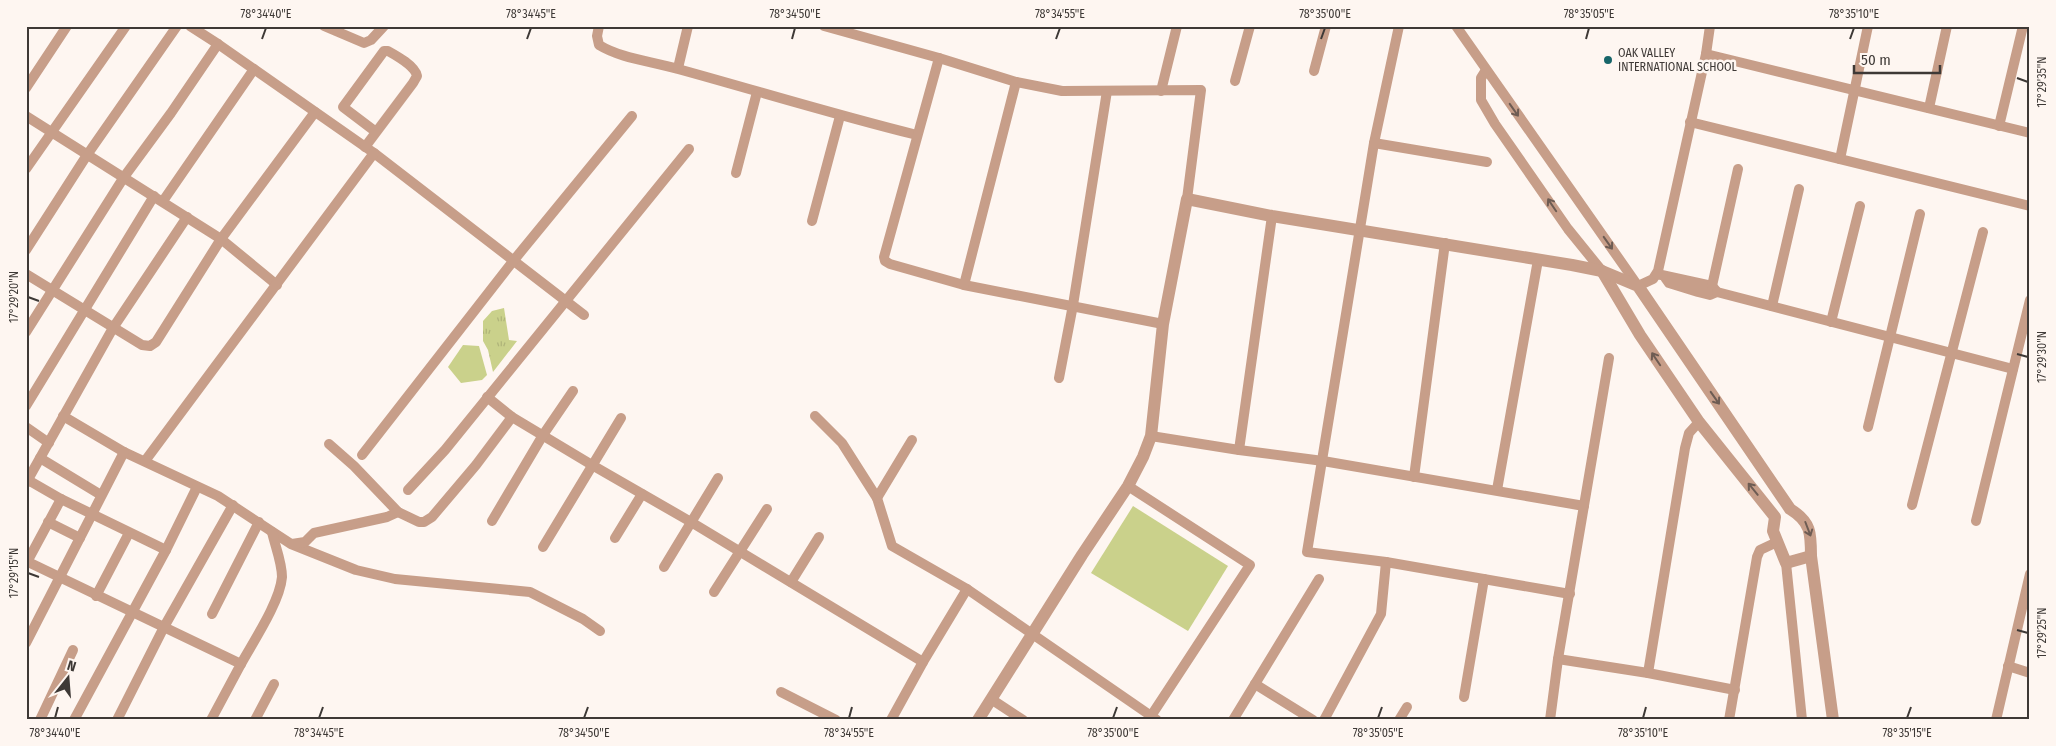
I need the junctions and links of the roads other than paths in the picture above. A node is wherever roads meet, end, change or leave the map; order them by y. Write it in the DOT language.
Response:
graph roads {
  1 [pos="67,26"];
  2 [pos="126,26"];
  3 [pos="176,26"];
  4 [pos="190,26"];
  5 [pos="324,26"];
  6 [pos="384,26"];
  7 [pos="599,26"];
  8 [pos="688,26"];
  9 [pos="824,26"];
  10 [pos="863,26"];
  11 [pos="1177,26"];
  12 [pos="1250,26"];
  13 [pos="1326,26"];
  14 [pos="1399,26"];
  15 [pos="1456,26"];
  16 [pos="1710,26"];
  17 [pos="1867,26"];
  18 [pos="1947,26"];
  19 [pos="2024,26"];
  20 [pos="860,37"];
  21 [pos="218,44"];
  22 [pos="1706,54"];
  23 [pos="939,58"];
  24 [pos="678,68"];
  25 [pos="254,69"];
  26 [pos="1486,70"];
  27 [pos="1314,71"];
  28 [pos="1235,81"];
  29 [pos="1016,82"];
  30 [pos="26,88"];
  31 [pos="1107,91"];
  32 [pos="1161,91"];
  33 [pos="1853,91"];
  34 [pos="757,92"];
  35 [pos="1929,108"];
  36 [pos="315,112"];
  37 [pos="26,116"];
  38 [pos="632,116"];
  39 [pos="840,116"];
  40 [pos="1690,122"];
  41 [pos="1999,126"];
  42 [pos="52,131"];
  43 [pos="376,132"];
  44 [pos="2030,134"];
  45 [pos="917,135"];
  46 [pos="1374,143"];
  47 [pos="689,149"];
  48 [pos="370,150"];
  49 [pos="87,155"];
  50 [pos="1840,159"];
  51 [pos="1487,162"];
  52 [pos="26,169"];
  53 [pos="1738,169"];
  54 [pos="736,173"];
  55 [pos="124,177"];
  56 [pos="1799,189"];
  57 [pos="158,199"];
  58 [pos="1187,199"];
  59 [pos="1860,206"];
  60 [pos="2030,206"];
  61 [pos="1920,214"];
  62 [pos="1272,216"];
  63 [pos="186,217"];
  64 [pos="812,221"];
  65 [pos="1359,230"];
  66 [pos="1983,232"];
  67 [pos="222,239"];
  68 [pos="1445,243"];
  69 [pos="26,250"];
  70 [pos="514,260"];
  71 [pos="1538,260"];
  72 [pos="1602,271"];
  73 [pos="26,274"];
  74 [pos="1660,275"];
  75 [pos="277,285"];
  76 [pos="964,285"];
  77 [pos="1638,286"];
  78 [pos="1714,289"];
  79 [pos="51,290"];
  80 [pos="2030,300"];
  81 [pos="565,302"];
  82 [pos="1073,305"];
  83 [pos="1772,306"];
  84 [pos="85,311"];
  85 [pos="584,315"];
  86 [pos="1831,322"];
  87 [pos="1163,324"];
  88 [pos="114,328"];
  89 [pos="26,332"];
  90 [pos="1889,337"];
  91 [pos="1953,354"];
  92 [pos="1609,358"];
  93 [pos="2013,369"];
  94 [pos="1059,378"];
  95 [pos="573,391"];
  96 [pos="487,397"];
  97 [pos="26,406"];
  98 [pos="64,416"];
  99 [pos="814,416"];
  100 [pos="512,417"];
  101 [pos="621,418"];
  102 [pos="26,427"];
  103 [pos="1694,427"];
  104 [pos="1868,428"];
  105 [pos="542,435"];
  106 [pos="1151,436"];
  107 [pos="912,440"];
  108 [pos="48,443"];
  109 [pos="329,444"];
  110 [pos="1240,450"];
  111 [pos="124,452"];
  112 [pos="362,455"];
  113 [pos="40,458"];
  114 [pos="1323,461"];
  115 [pos="145,462"];
  116 [pos="592,465"];
  117 [pos="1414,477"];
  118 [pos="718,478"];
  119 [pos="27,481"];
  120 [pos="1128,486"];
  121 [pos="197,487"];
  122 [pos="408,490"];
  123 [pos="1497,490"];
  124 [pos="101,494"];
  125 [pos="642,494"];
  126 [pos="877,498"];
  127 [pos="1783,498"];
  128 [pos="61,499"];
  129 [pos="233,505"];
  130 [pos="1912,505"];
  131 [pos="1584,506"];
  132 [pos="1768,508"];
  133 [pos="767,509"];
  134 [pos="398,512"];
  135 [pos="93,515"];
  136 [pos="492,521"];
  137 [pos="1976,521"];
  138 [pos="48,522"];
  139 [pos="259,522"];
  140 [pos="692,522"];
  141 [pos="272,532"];
  142 [pos="129,533"];
  143 [pos="80,538"];
  144 [pos="616,538"];
  145 [pos="819,538"];
  146 [pos="1777,542"];
  147 [pos="291,544"];
  148 [pos="543,547"];
  149 [pos="166,550"];
  150 [pos="740,552"];
  151 [pos="1811,556"];
  152 [pos="27,562"];
  153 [pos="1386,562"];
  154 [pos="1786,562"];
  155 [pos="664,566"];
  156 [pos="2030,574"];
  157 [pos="60,578"];
  158 [pos="1319,579"];
  159 [pos="1484,579"];
  160 [pos="791,582"];
  161 [pos="967,590"];
  162 [pos="714,592"];
  163 [pos="1570,594"];
  164 [pos="96,596"];
  165 [pos="2026,606"];
  166 [pos="132,613"];
  167 [pos="212,614"];
  168 [pos="164,627"];
  169 [pos="600,631"];
  170 [pos="1032,633"];
  171 [pos="26,643"];
  172 [pos="73,650"];
  173 [pos="1558,659"];
  174 [pos="923,662"];
  175 [pos="241,664"];
  176 [pos="2008,666"];
  177 [pos="1648,673"];
  178 [pos="2030,673"];
  179 [pos="274,684"];
  180 [pos="1256,684"];
  181 [pos="1735,690"];
  182 [pos="781,692"];
  183 [pos="1464,697"];
  184 [pos="991,699"];
  185 [pos="1407,707"];
  186 [pos="1154,718"];
  187 [pos="40,720"];
  188 [pos="74,720"];
  189 [pos="117,720"];
  190 [pos="211,720"];
  191 [pos="255,720"];
  192 [pos="836,720"];
  193 [pos="891,720"];
  194 [pos="978,720"];
  195 [pos="1024,720"];
  196 [pos="1233,720"];
  197 [pos="1313,720"];
  198 [pos="1324,720"];
  199 [pos="1400,720"];
  200 [pos="1550,720"];
  201 [pos="1728,720"];
  202 [pos="1802,720"];
  203 [pos="1833,720"];
  204 [pos="1996,720"];
  1 -- 30 [label="street"];
  2 -- 42 [label="street"];
  3 -- 49 [label="street"];
  4 -- 21 [label="street"];
  5 -- 6 [label="street"];
  7 -- 24 [label="street"];
  8 -- 24 [label="street"];
  9 -- 20 [label="street"];
  10 -- 20 [label="street"];
  11 -- 32 [label="street"];
  12 -- 28 [label="street"];
  13 -- 27 [label="street"];
  14 -- 46 [label="street"];
  15 -- 26 [label="street"];
  16 -- 22 [label="street"];
  17 -- 33 [label="street"];
  18 -- 35 [label="street"];
  19 -- 41 [label="street"];
  20 -- 23 [label="street"];
  21 -- 25 [label="street"];
  21 -- 55 [label="street"];
  22 -- 33 [label="street"];
  22 -- 40 [label="street"];
  23 -- 29 [label="street"];
  23 -- 45 [label="street"];
  24 -- 34 [label="street"];
  25 -- 36 [label="street"];
  25 -- 57 [label="street"];
  72 -- 26 [label="street, one-way"];
  26 -- 77 [label="street, one-way"];
  29 -- 31 [label="street"];
  29 -- 76 [label="street"];
  31 -- 32 [label="street"];
  31 -- 82 [label="street"];
  32 -- 58 [label="street"];
  33 -- 35 [label="street"];
  33 -- 50 [label="street"];
  34 -- 39 [label="street"];
  34 -- 54 [label="street"];
  35 -- 41 [label="street"];
  36 -- 48 [label="street"];
  36 -- 67 [label="street"];
  37 -- 42 [label="street"];
  38 -- 70 [label="street"];
  39 -- 45 [label="street"];
  39 -- 64 [label="street"];
  40 -- 50 [label="street"];
  40 -- 74 [label="street"];
  41 -- 44 [label="street"];
  42 -- 49 [label="street"];
  42 -- 52 [label="street"];
  43 -- 43 [label="street"];
  43 -- 48 [label="street"];
  45 -- 76 [label="street"];
  46 -- 51 [label="street"];
  46 -- 65 [label="street"];
  47 -- 81 [label="street"];
  48 -- 70 [label="street"];
  48 -- 75 [label="street"];
  49 -- 55 [label="street"];
  49 -- 69 [label="street"];
  50 -- 60 [label="street"];
  53 -- 78 [label="street"];
  55 -- 57 [label="street"];
  55 -- 79 [label="street"];
  56 -- 83 [label="street"];
  57 -- 63 [label="street"];
  57 -- 84 [label="street"];
  58 -- 62 [label="street"];
  58 -- 87 [label="street"];
  59 -- 86 [label="street"];
  61 -- 90 [label="street"];
  62 -- 65 [label="street"];
  62 -- 110 [label="street"];
  63 -- 67 [label="street"];
  63 -- 88 [label="street"];
  65 -- 68 [label="street"];
  65 -- 114 [label="street"];
  66 -- 91 [label="street"];
  67 -- 75 [label="street"];
  67 -- 88 [label="street"];
  68 -- 71 [label="street"];
  68 -- 117 [label="street"];
  70 -- 81 [label="street"];
  70 -- 112 [label="street"];
  71 -- 72 [label="street"];
  71 -- 123 [label="street"];
  72 -- 77 [label="street"];
  103 -- 72 [label="street, one-way"];
  73 -- 79 [label="street"];
  74 -- 77 [label="street"];
  74 -- 78 [label="street"];
  75 -- 115 [label="street"];
  76 -- 82 [label="street"];
  77 -- 127 [label="street, one-way"];
  78 -- 83 [label="street"];
  79 -- 84 [label="street"];
  79 -- 89 [label="street"];
  80 -- 93 [label="street"];
  81 -- 85 [label="street"];
  81 -- 96 [label="street"];
  82 -- 87 [label="street"];
  82 -- 94 [label="street"];
  83 -- 86 [label="street"];
  84 -- 88 [label="street"];
  84 -- 97 [label="street"];
  86 -- 90 [label="street"];
  87 -- 106 [label="street"];
  88 -- 98 [label="street"];
  90 -- 91 [label="street"];
  90 -- 104 [label="street"];
  91 -- 93 [label="street"];
  91 -- 130 [label="street"];
  92 -- 131 [label="street"];
  93 -- 137 [label="street"];
  95 -- 105 [label="street"];
  96 -- 100 [label="street"];
  96 -- 122 [label="street"];
  98 -- 108 [label="street"];
  98 -- 111 [label="street"];
  99 -- 126 [label="street"];
  100 -- 105 [label="street"];
  100 -- 134 [label="street"];
  101 -- 116 [label="street"];
  102 -- 108 [label="street"];
  132 -- 103 [label="street, one-way"];
  103 -- 177 [label="street"];
  105 -- 116 [label="street"];
  105 -- 136 [label="street"];
  106 -- 110 [label="street"];
  106 -- 120 [label="street"];
  107 -- 126 [label="street"];
  108 -- 113 [label="street"];
  109 -- 134 [label="street"];
  110 -- 114 [label="street"];
  111 -- 115 [label="street"];
  111 -- 124 [label="street"];
  113 -- 119 [label="street"];
  113 -- 124 [label="street"];
  114 -- 117 [label="street"];
  114 -- 153 [label="street"];
  115 -- 121 [label="street"];
  116 -- 125 [label="street"];
  116 -- 148 [label="street"];
  117 -- 123 [label="street"];
  118 -- 140 [label="street"];
  119 -- 128 [label="street"];
  120 -- 170 [label="street"];
  120 -- 186 [label="street"];
  121 -- 129 [label="street"];
  121 -- 149 [label="street"];
  123 -- 131 [label="street"];
  124 -- 135 [label="street"];
  125 -- 140 [label="street"];
  125 -- 144 [label="street"];
  126 -- 161 [label="street"];
  127 -- 132 [label="street"];
  127 -- 151 [label="street, one-way"];
  128 -- 135 [label="street"];
  128 -- 138 [label="street"];
  129 -- 139 [label="street"];
  129 -- 168 [label="street"];
  131 -- 163 [label="street"];
  132 -- 146 [label="street"];
  133 -- 150 [label="street"];
  134 -- 147 [label="street"];
  135 -- 142 [label="street"];
  135 -- 143 [label="street"];
  138 -- 143 [label="street"];
  138 -- 152 [label="street"];
  139 -- 141 [label="street"];
  139 -- 167 [label="street"];
  140 -- 150 [label="street"];
  140 -- 155 [label="street"];
  141 -- 147 [label="street"];
  141 -- 175 [label="street"];
  142 -- 149 [label="street"];
  142 -- 164 [label="street"];
  143 -- 157 [label="street"];
  145 -- 160 [label="street"];
  146 -- 154 [label="street"];
  146 -- 181 [label="street"];
  147 -- 169 [label="street"];
  149 -- 166 [label="street"];
  150 -- 160 [label="street"];
  150 -- 162 [label="street"];
  151 -- 154 [label="street"];
  151 -- 203 [label="street"];
  152 -- 157 [label="street"];
  153 -- 159 [label="street"];
  153 -- 198 [label="street"];
  154 -- 202 [label="street"];
  156 -- 165 [label="street"];
  157 -- 164 [label="street"];
  157 -- 171 [label="street"];
  158 -- 180 [label="street"];
  159 -- 163 [label="street"];
  159 -- 183 [label="street"];
  160 -- 174 [label="street"];
  161 -- 170 [label="street"];
  161 -- 174 [label="street"];
  163 -- 173 [label="street"];
  164 -- 166 [label="street"];
  165 -- 176 [label="street"];
  166 -- 168 [label="street"];
  166 -- 188 [label="street"];
  168 -- 175 [label="street"];
  168 -- 189 [label="street"];
  170 -- 184 [label="street"];
  170 -- 186 [label="street"];
  172 -- 187 [label="street"];
  173 -- 177 [label="street"];
  173 -- 200 [label="street"];
  174 -- 193 [label="street"];
  175 -- 190 [label="street"];
  176 -- 178 [label="street"];
  176 -- 204 [label="street"];
  177 -- 181 [label="street"];
  179 -- 191 [label="street"];
  180 -- 196 [label="street"];
  180 -- 197 [label="street"];
  181 -- 201 [label="street"];
  182 -- 192 [label="street"];
  184 -- 194 [label="street"];
  184 -- 195 [label="street"];
  185 -- 199 [label="street"];
}
